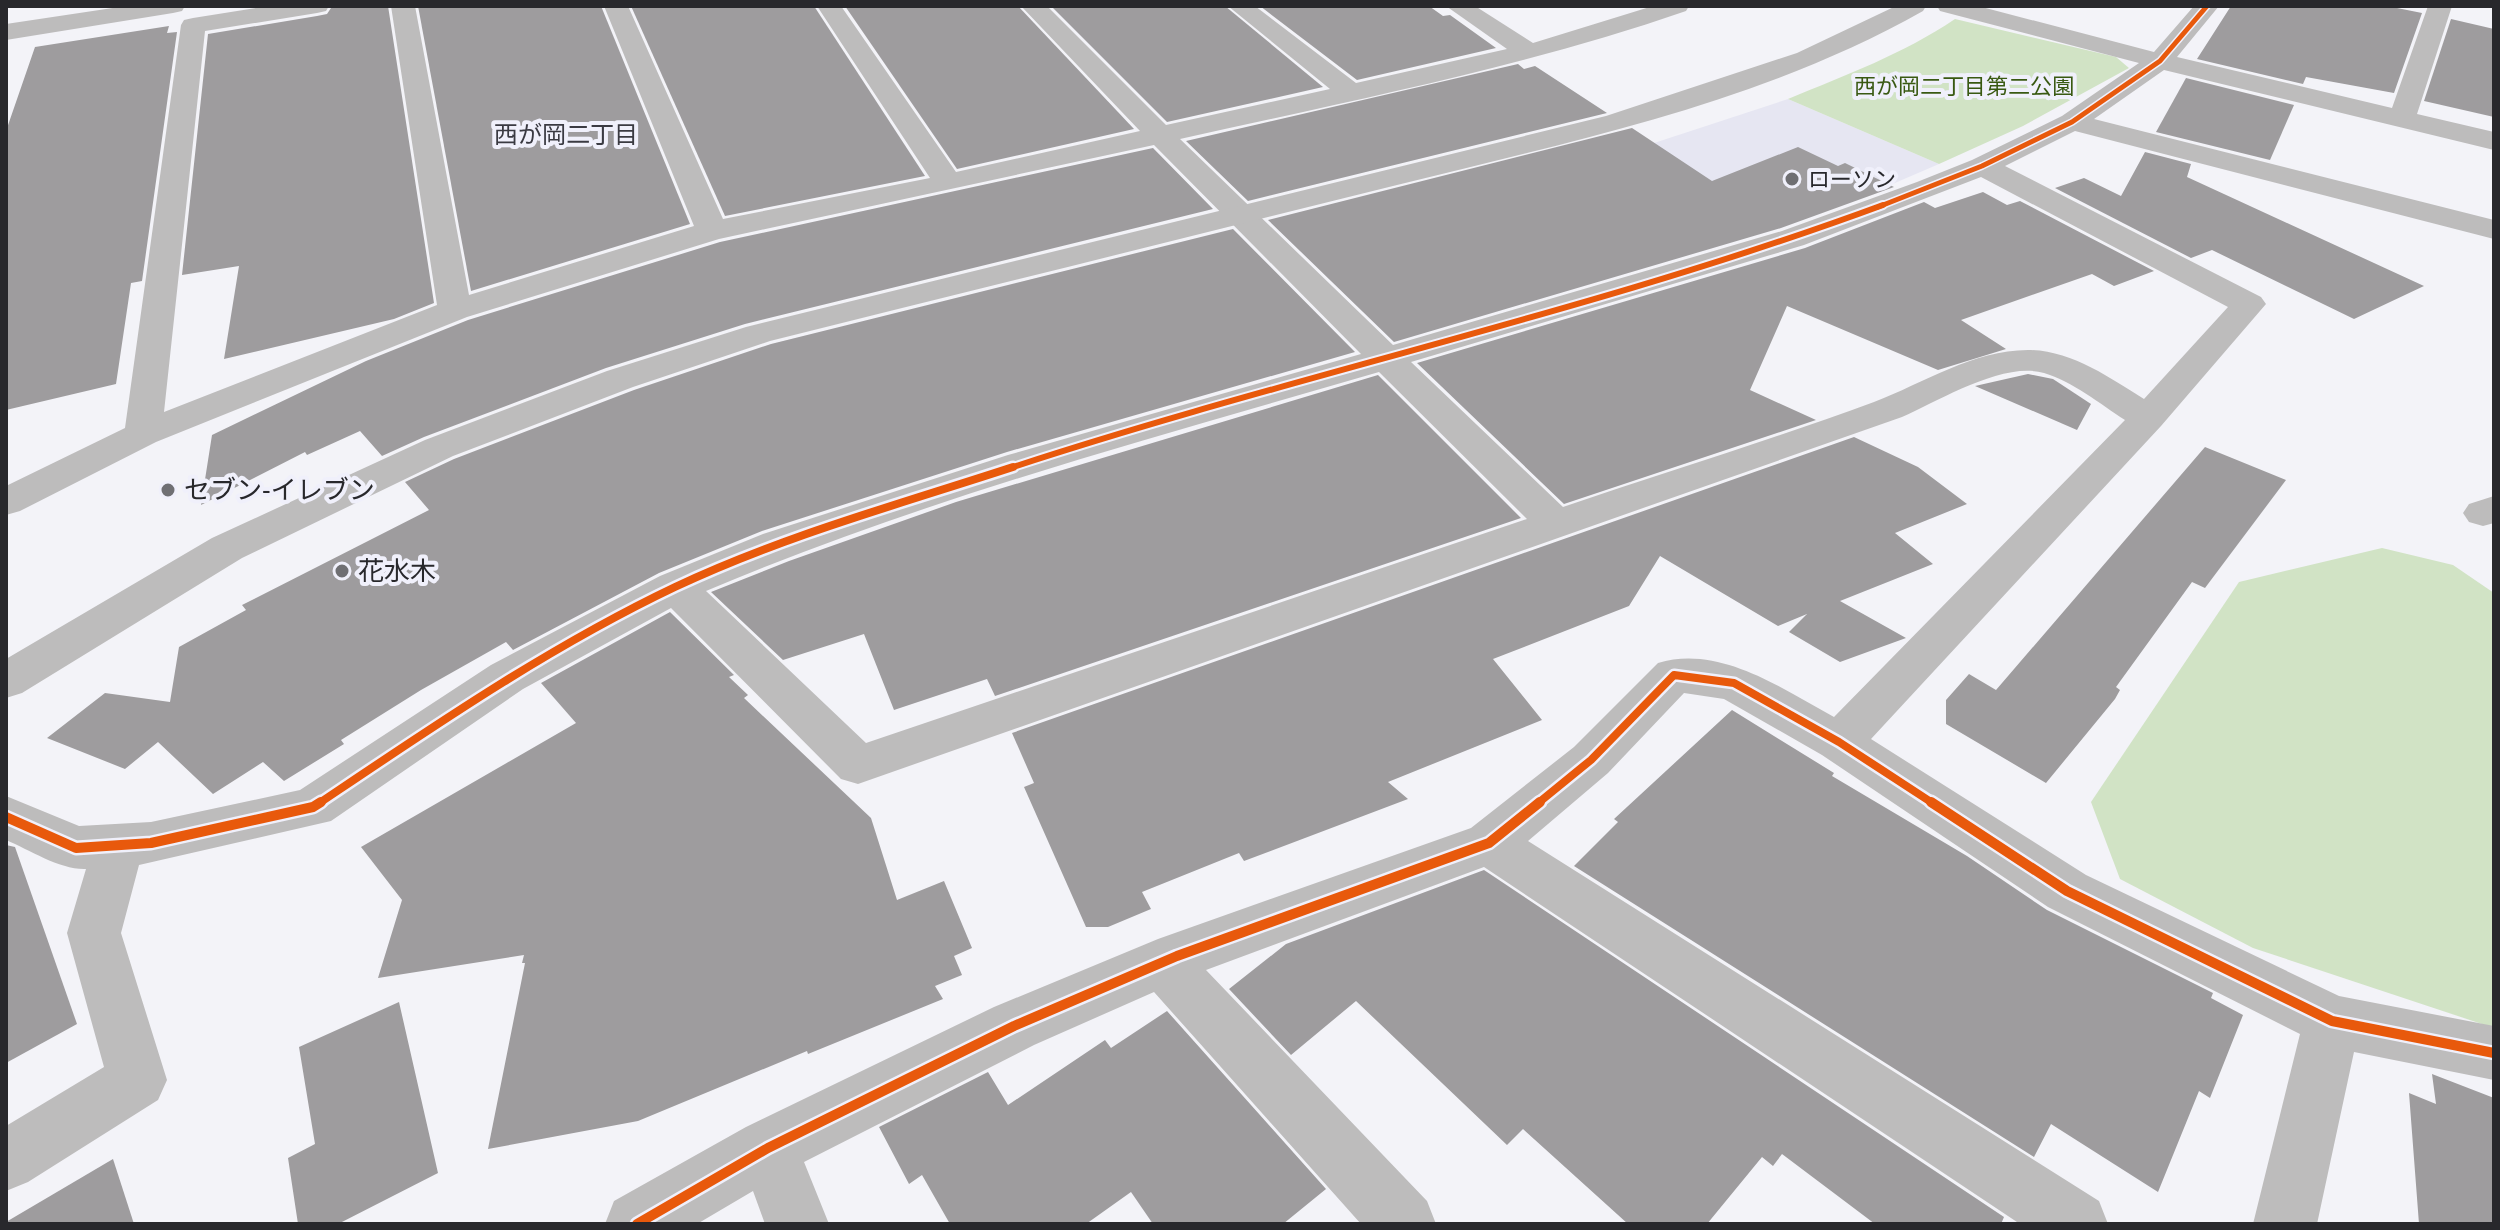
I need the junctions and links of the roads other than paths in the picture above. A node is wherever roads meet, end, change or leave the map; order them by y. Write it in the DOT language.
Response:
graph roads {
  1 [pos="173,6"];
  2 [pos="317,6"];
  3 [pos="403,6"];
  4 [pos="616,6"];
  5 [pos="829,6"];
  6 [pos="1033,6"];
  7 [pos="1240,6"];
  8 [pos="1458,6"];
  9 [pos="1674,6"];
  10 [pos="1914,6"];
  11 [pos="1949,6"];
  12 [pos="2207,6"];
  13 [pos="2440,6"];
  14 [pos="6,32"];
  15 [pos="1529,52"];
  16 [pos="2160,61"];
  17 [pos="1351,92"];
  18 [pos="2402,118"];
  19 [pos="2072,122"];
  20 [pos="1161,135"];
  21 [pos="2494,141"];
  22 [pos="1982,166"];
  23 [pos="948,183"];
  24 [pos="1240,216"];
  25 [pos="2494,230"];
  26 [pos="712,231"];
  27 [pos="455,310"];
  28 [pos="1384,358"];
  29 [pos="2148,418"];
  30 [pos="143,434"];
  31 [pos="6,502"];
  32 [pos="1555,523"];
  33 [pos="675,587"];
  34 [pos="6,681"];
  35 [pos="1839,742"];
  36 [pos="6,817"];
  37 [pos="1489,843"];
  38 [pos="119,845"];
  39 [pos="1163,963"];
  40 [pos="2332,1021"];
  41 [pos="2494,1053"];
  42 [pos="768,1148"];
  43 [pos="6,1160"];
  44 [pos="637,1224"];
  45 [pos="797,1224"];
  46 [pos="1404,1224"];
  47 [pos="2076,1224"];
  48 [pos="2285,1224"];
  1 -- 14 [label="street"];
  2 -- 30 [label="street"];
  3 -- 27 [label="street"];
  4 -- 26 [label="street"];
  5 -- 23 [label="street"];
  6 -- 20 [label="street"];
  7 -- 17 [label="street"];
  8 -- 15 [label="street"];
  9 -- 15 [label="street"];
  10 -- 24 [label="street"];
  11 -- 16 [label="street"];
  12 -- 16 [label="street"];
  13 -- 18 [label="street"];
  15 -- 17 [label="street"];
  16 -- 18 [label="street"];
  16 -- 19 [label="street"];
  17 -- 20 [label="street"];
  18 -- 21 [label="street"];
  19 -- 22 [label="street"];
  19 -- 25 [label="street"];
  20 -- 23 [label="street"];
  20 -- 24 [label="street"];
  22 -- 28 [label="street"];
  22 -- 29 [label="street"];
  23 -- 26 [label="street"];
  24 -- 28 [label="street"];
  24 -- 34 [label="street"];
  26 -- 27 [label="street"];
  27 -- 30 [label="street"];
  28 -- 32 [label="street"];
  28 -- 33 [label="street"];
  29 -- 32 [label="street"];
  29 -- 35 [label="street"];
  30 -- 31 [label="street"];
  32 -- 33 [label="street"];
  33 -- 38 [label="street"];
  35 -- 37 [label="street"];
  35 -- 40 [label="street"];
  36 -- 38 [label="street"];
  37 -- 39 [label="street"];
  37 -- 47 [label="street"];
  38 -- 43 [label="street"];
  39 -- 42 [label="street"];
  39 -- 46 [label="street"];
  40 -- 41 [label="street"];
  40 -- 48 [label="street"];
  42 -- 44 [label="street"];
  42 -- 45 [label="street"];
}
